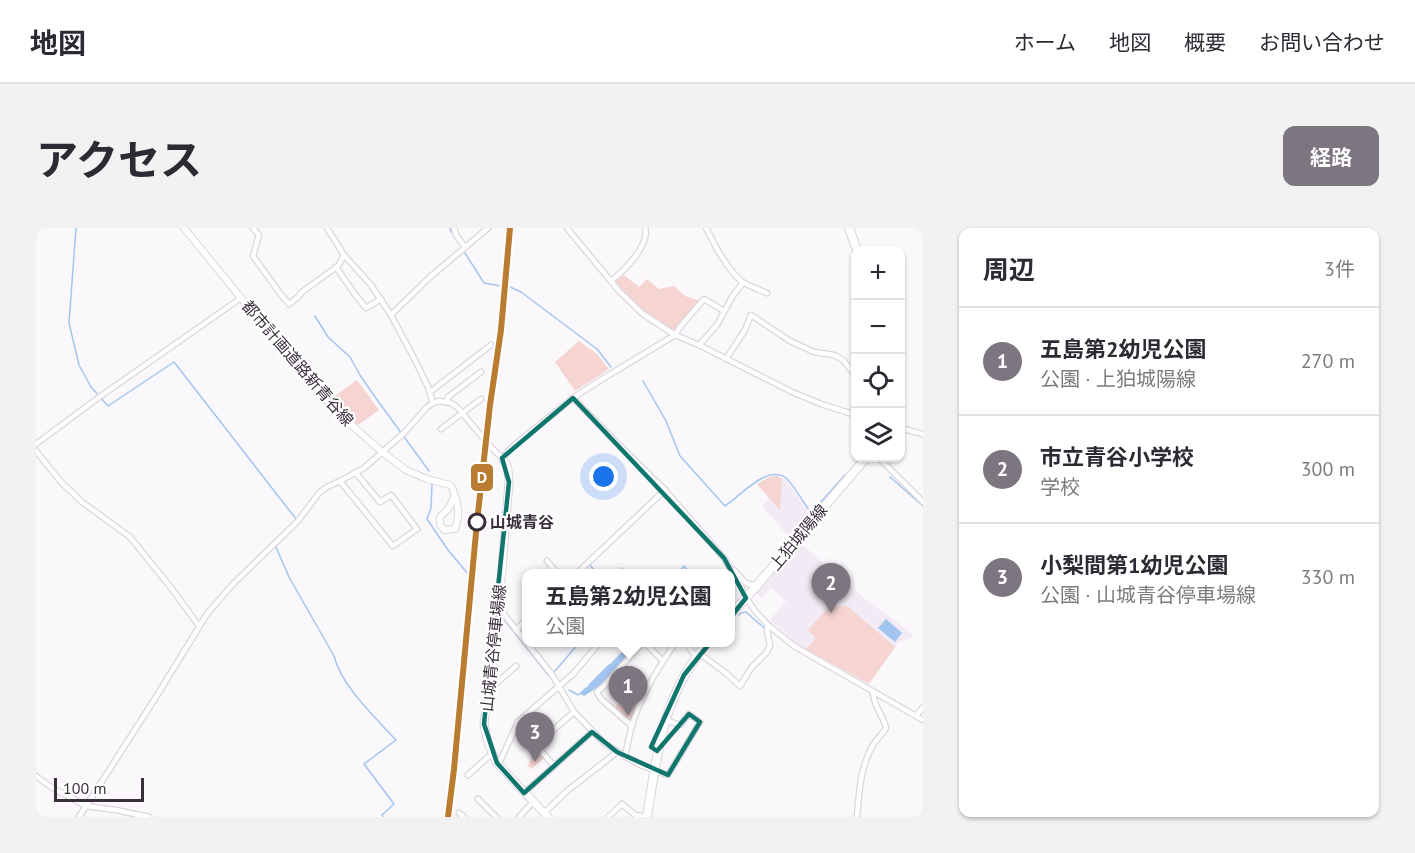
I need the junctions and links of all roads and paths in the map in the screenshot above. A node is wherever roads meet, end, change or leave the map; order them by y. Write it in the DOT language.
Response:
graph roads {
  1 [pos="184,228"];
  2 [pos="253,228"];
  3 [pos="327,228"];
  4 [pos="454,228"];
  5 [pos="488,228"];
  6 [pos="567,228"];
  7 [pos="645,228"];
  8 [pos="706,228"];
  9 [pos="849,228"];
  10 [pos="856,246"];
  11 [pos="465,247"];
  12 [pos="344,255"];
  13 [pos="336,267"];
  14 [pos="611,281"];
  15 [pos="742,283"];
  16 [pos="767,293"];
  17 [pos="241,298"];
  18 [pos="381,299"];
  19 [pos="724,311"];
  20 [pos="391,315"];
  21 [pos="675,335"];
  22 [pos="491,345"];
  23 [pos="699,345"];
  24 [pos="726,359"];
  25 [pos="851,371"];
  26 [pos="481,372"];
  27 [pos="430,392"];
  28 [pos="573,398"];
  29 [pos="481,399"];
  30 [pos="446,402"];
  31 [pos="433,403"];
  32 [pos="462,413"];
  33 [pos="851,414"];
  34 [pos="441,429"];
  35 [pos="905,429"];
  36 [pos="923,434"];
  37 [pos="36,444"];
  38 [pos="36,451"];
  39 [pos="382,452"];
  40 [pos="502,458"];
  41 [pos="863,462"];
  42 [pos="883,462"];
  43 [pos="356,473"];
  44 [pos="340,481"];
  45 [pos="665,490"];
  46 [pos="454,496"];
  47 [pos="923,502"];
  48 [pos="547,561"];
  49 [pos="730,566"];
  50 [pos="554,569"];
  51 [pos="583,569"];
  52 [pos="732,569"];
  53 [pos="733,569"];
  54 [pos="735,571"];
  55 [pos="735,576"];
  56 [pos="756,586"];
  57 [pos="746,598"];
  58 [pos="735,610"];
  59 [pos="496,611"];
  60 [pos="522,624"];
  61 [pos="768,625"];
  62 [pos="199,626"];
  63 [pos="516,630"];
  64 [pos="522,637"];
  65 [pos="530,647"];
  66 [pos="596,647"];
  67 [pos="639,647"];
  68 [pos="649,647"];
  69 [pos="673,647"];
  70 [pos="690,647"];
  71 [pos="704,647"];
  72 [pos="698,655"];
  73 [pos="663,662"];
  74 [pos="516,666"];
  75 [pos="559,686"];
  76 [pos="488,687"];
  77 [pos="873,692"];
  78 [pos="923,706"];
  79 [pos="574,712"];
  80 [pos="916,716"];
  81 [pos="665,720"];
  82 [pos="923,720"];
  83 [pos="632,726"];
  84 [pos="592,732"];
  85 [pos="617,752"];
  86 [pos="493,755"];
  87 [pos="625,757"];
  88 [pos="497,763"];
  89 [pos="554,766"];
  90 [pos="655,771"];
  91 [pos="468,775"];
  92 [pos="36,776"];
  93 [pos="524,792"];
  94 [pos="478,799"];
  95 [pos="533,802"];
  96 [pos="86,806"];
  97 [pos="116,810"];
  98 [pos="546,815"];
  99 [pos="79,817"];
  100 [pos="120,817"];
  101 [pos="149,817"];
  102 [pos="496,817"];
  103 [pos="519,817"];
  104 [pos="608,817"];
  105 [pos="647,817"];
  106 [pos="857,817"];
  1 -- 17 [label="street, 都市計画道路新青谷線"];
  2 -- 13 [label="street"];
  3 -- 12 [label="street"];
  4 -- 11 [label="street"];
  5 -- 11 [label="street"];
  6 -- 14 [label="street"];
  7 -- 14 [label="street"];
  8 -- 15 [label="street"];
  9 -- 10 [label="main road"];
  11 -- 20 [label="street"];
  12 -- 13 [label="street"];
  12 -- 18 [label="street"];
  13 -- 18 [label="street"];
  14 -- 21 [label="street"];
  15 -- 16 [label="street"];
  15 -- 19 [label="street"];
  17 -- 37 [label="street"];
  17 -- 39 [label="street, 都市計画道路新青谷線"];
  18 -- 20 [label="street"];
  19 -- 21 [label="street"];
  19 -- 23 [label="street"];
  20 -- 27 [label="street"];
  21 -- 23 [label="street"];
  21 -- 28 [label="street"];
  22 -- 27 [label="street"];
  23 -- 24 [label="street"];
  24 -- 25 [label="street"];
  24 -- 33 [label="street"];
  26 -- 30 [label="street"];
  27 -- 31 [label="street"];
  28 -- 40 [label="street"];
  28 -- 45 [label="street"];
  29 -- 32 [label="street"];
  30 -- 31 [label="street"];
  30 -- 32 [label="street"];
  31 -- 39 [label="street"];
  32 -- 34 [label="street"];
  32 -- 40 [label="street"];
  35 -- 36 [label="street"];
  38 -- 62 [label="street"];
  39 -- 43 [label="street"];
  39 -- 46 [label="street, 都市計画道路新青谷線"];
  40 -- 59 [label="main road, 山城青谷停車場線"];
  41 -- 56 [label="main road, 上狛城陽線"];
  42 -- 47 [label="street"];
  43 -- 44 [label="street"];
  43 -- 44 [label="street"];
  44 -- 62 [label="street"];
  45 -- 49 [label="street"];
  45 -- 51 [label="street"];
  46 -- 46 [label="street"];
  48 -- 50 [label="street"];
  49 -- 52 [label="street"];
  49 -- 53 [label="street"];
  54 -- 56 [label="street"];
  55 -- 57 [label="street"];
  56 -- 57 [label="main road, 上狛城陽線"];
  57 -- 58 [label="main road, 上狛城陽線"];
  57 -- 61 [label="street"];
  59 -- 63 [label="street"];
  59 -- 76 [label="main road, 山城青谷停車場線"];
  60 -- 63 [label="street"];
  61 -- 72 [label="street"];
  61 -- 77 [label="street"];
  62 -- 96 [label="street"];
  63 -- 64 [label="street"];
  65 -- 75 [label="street"];
  66 -- 75 [label="street"];
  67 -- 83 [label="street"];
  68 -- 73 [label="street"];
  69 -- 73 [label="street"];
  70 -- 72 [label="street"];
  71 -- 72 [label="main road"];
  72 -- 81 [label="main road"];
  73 -- 83 [label="street"];
  74 -- 76 [label="street"];
  75 -- 79 [label="street"];
  75 -- 88 [label="street"];
  76 -- 86 [label="main road, 山城青谷停車場線"];
  77 -- 80 [label="street"];
  77 -- 106 [label="street"];
  78 -- 80 [label="street"];
  79 -- 84 [label="street"];
  79 -- 89 [label="street"];
  80 -- 82 [label="street"];
  81 -- 90 [label="main road"];
  81 -- 90 [label="street"];
  83 -- 87 [label="street"];
  84 -- 85 [label="street"];
  84 -- 89 [label="street"];
  85 -- 87 [label="street"];
  85 -- 98 [label="street"];
  86 -- 88 [label="main road, 山城青谷停車場線"];
  86 -- 91 [label="street"];
  87 -- 90 [label="street"];
  88 -- 93 [label="main road, 山城青谷停車場線"];
  89 -- 93 [label="street"];
  90 -- 105 [label="main road"];
  92 -- 96 [label="street"];
  93 -- 95 [label="main road, 山城青谷停車場線"];
  94 -- 102 [label="street"];
  95 -- 98 [label="main road, 山城青谷停車場線"];
  95 -- 103 [label="street"];
  96 -- 97 [label="street"];
  96 -- 99 [label="street"];
  97 -- 100 [label="street"];
  97 -- 101 [label="street"];
  104 -- 105 [label="street"];
}
